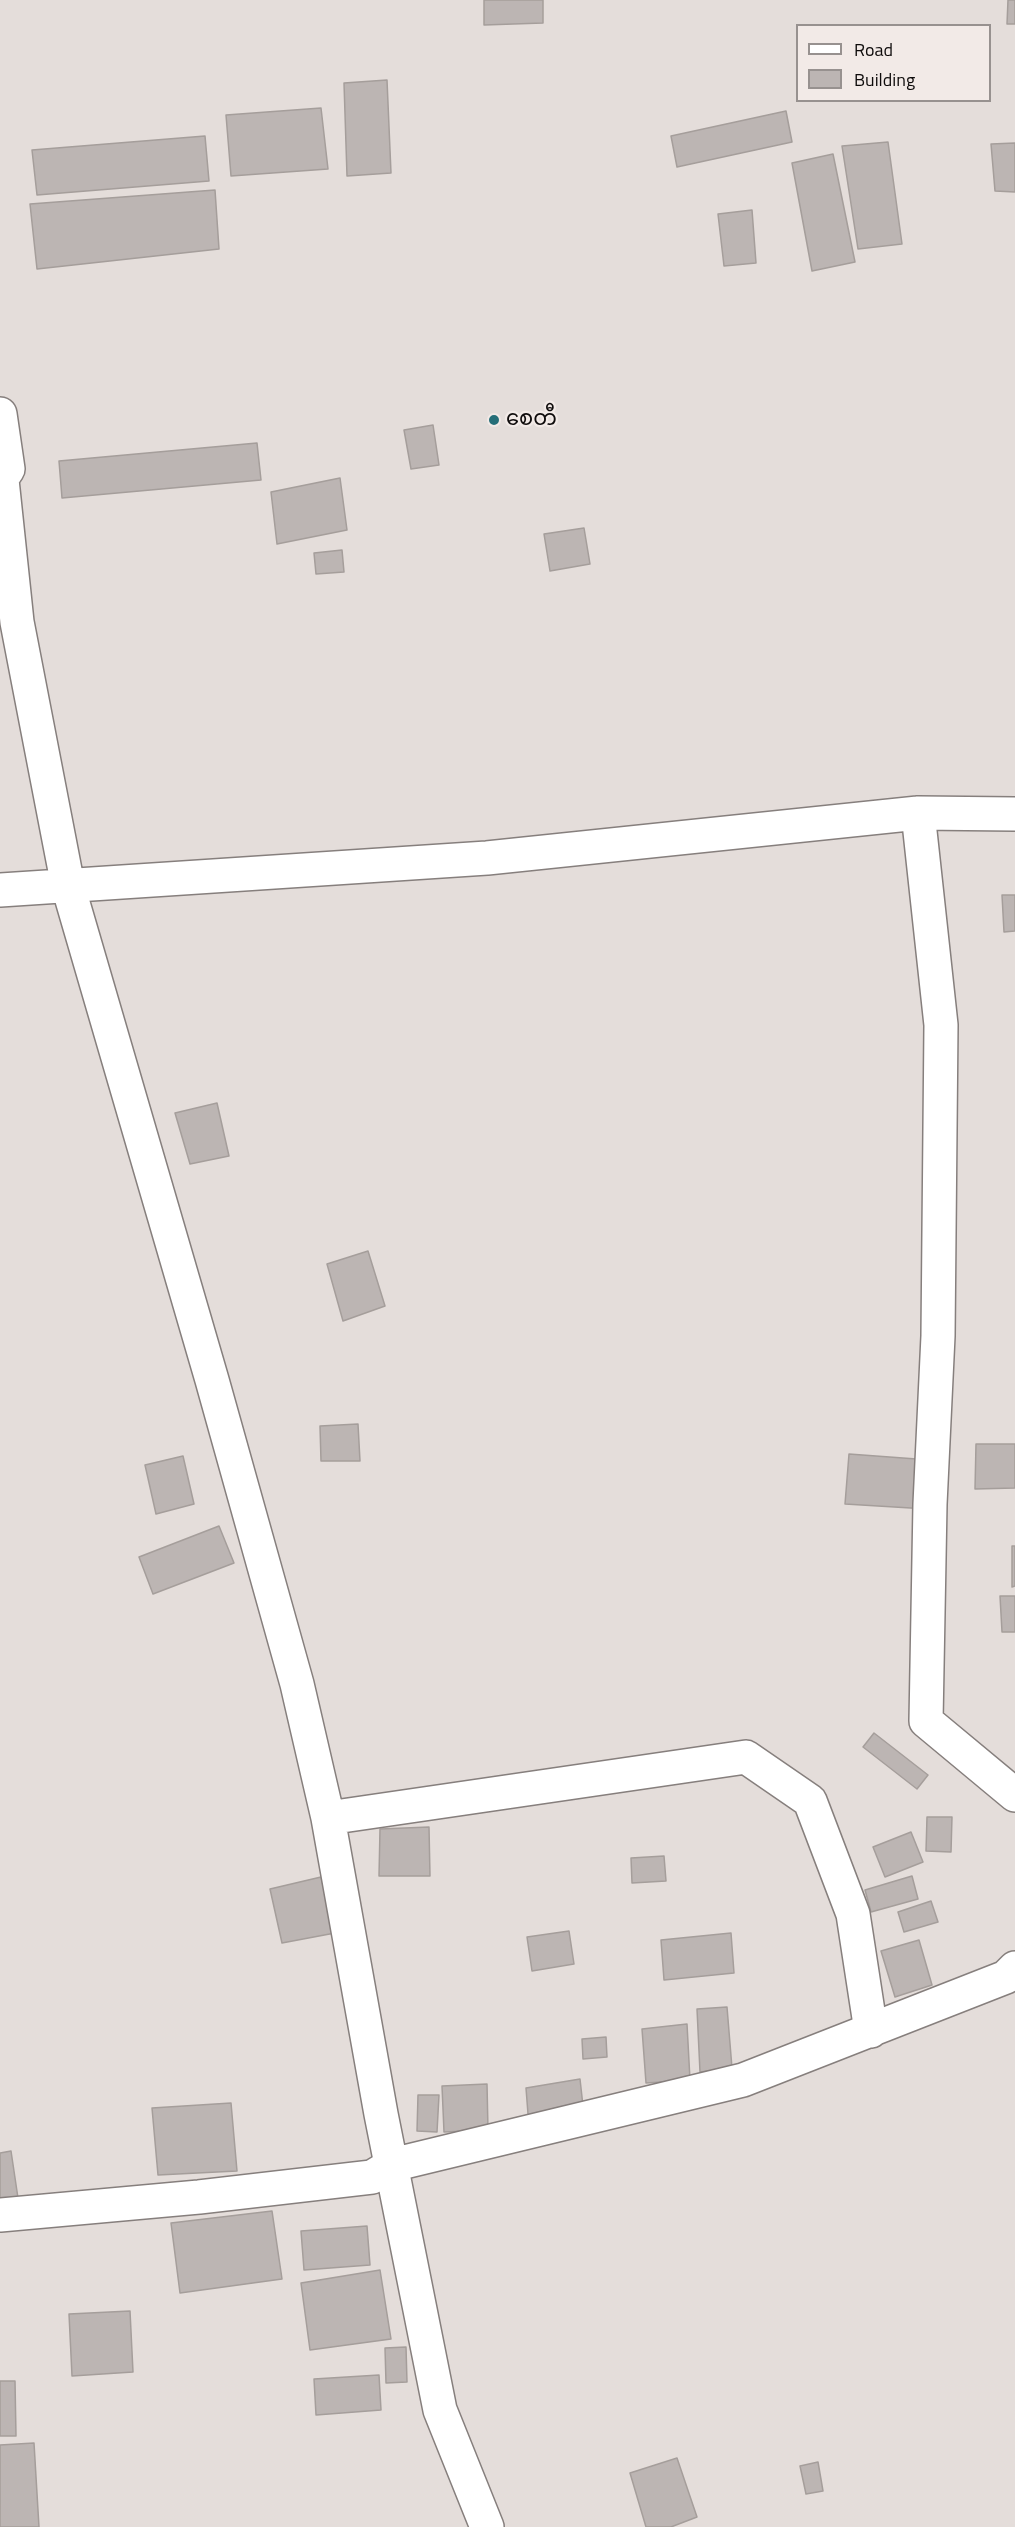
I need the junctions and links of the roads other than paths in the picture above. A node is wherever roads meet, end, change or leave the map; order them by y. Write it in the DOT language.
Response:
graph roads {
  1 [pos="0,414"];
  2 [pos="1,481"];
  3 [pos="918,813"];
  4 [pos="1015,814"];
  5 [pos="68,886"];
  6 [pos="0,890"];
  7 [pos="1015,1795"];
  8 [pos="328,1818"];
  9 [pos="1015,1968"];
  10 [pos="871,2031"];
  11 [pos="392,2165"];
  12 [pos="0,2215"];
  13 [pos="488,2527"];
  1 -- 2 [label="street"];
  2 -- 5 [label="street"];
  3 -- 4 [label="street"];
  3 -- 5 [label="street"];
  3 -- 7 [label="street"];
  5 -- 6 [label="street"];
  5 -- 8 [label="street"];
  8 -- 10 [label="street"];
  8 -- 11 [label="street"];
  9 -- 10 [label="street"];
  10 -- 11 [label="street"];
  11 -- 12 [label="street"];
  11 -- 13 [label="street"];
}
